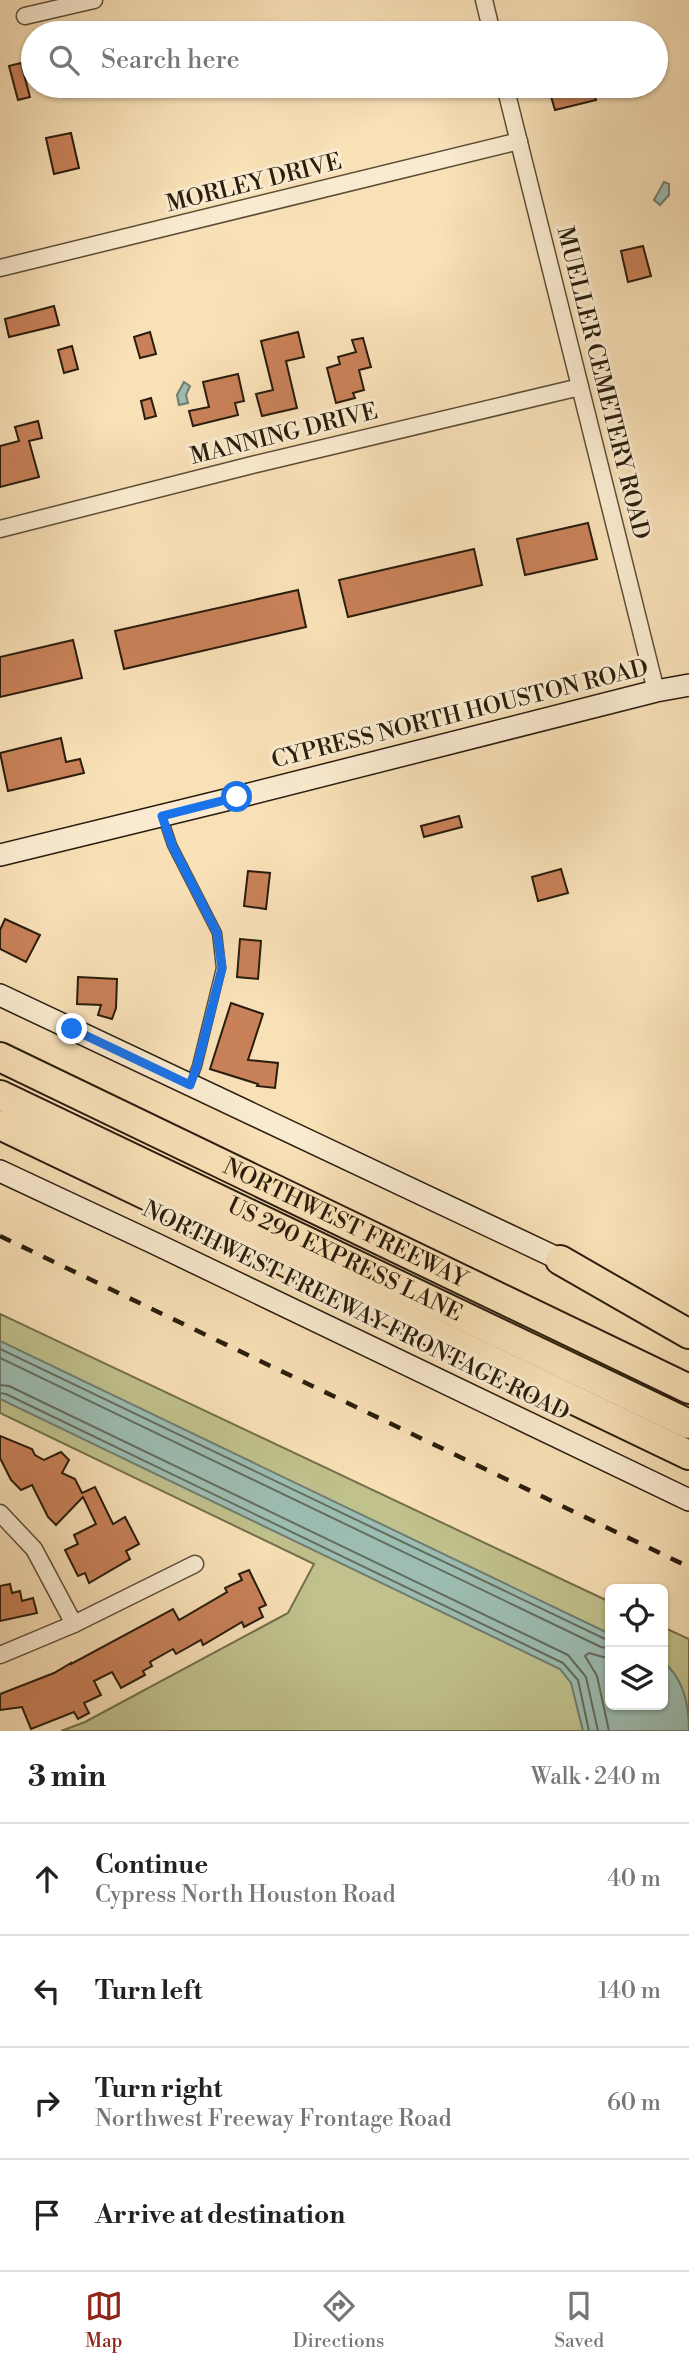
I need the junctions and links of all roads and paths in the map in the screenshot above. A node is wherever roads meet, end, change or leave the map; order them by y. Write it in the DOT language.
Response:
graph roads {
  1 [pos="94,0"];
  2 [pos="484,0"];
  3 [pos="24,16"];
  4 [pos="489,21"];
  5 [pos="508,98"];
  6 [pos="519,141"];
  7 [pos="0,268"];
  8 [pos="579,387"];
  9 [pos="0,529"];
  10 [pos="689,685"];
  11 [pos="656,691"];
  12 [pos="162,816"];
  13 [pos="0,855"];
  14 [pos="0,995"];
  15 [pos="0,1057"];
  16 [pos="190,1085"];
  17 [pos="0,1095"];
  18 [pos="0,1125"];
  19 [pos="0,1171"];
  20 [pos="560,1260"];
  21 [pos="689,1322"];
  22 [pos="689,1334"];
  23 [pos="689,1389"];
  24 [pos="689,1424"];
  25 [pos="689,1455"];
  26 [pos="689,1500"];
  27 [pos="0,1513"];
  28 [pos="195,1564"];
  29 [pos="74,1624"];
  30 [pos="0,1656"];
  1 -- 3 [label="street"];
  2 -- 4 [label="street"];
  5 -- 6 [label="street, MUELLER CEMETERY ROAD"];
  6 -- 7 [label="street, MORLEY DRIVE"];
  6 -- 8 [label="street, MUELLER CEMETERY ROAD"];
  8 -- 9 [label="street, MANNING DRIVE"];
  8 -- 11 [label="street, MUELLER CEMETERY ROAD"];
  10 -- 11 [label="main road, CYPRESS NORTH HOUSTON ROAD"];
  11 -- 12 [label="main road, CYPRESS NORTH HOUSTON ROAD"];
  12 -- 13 [label="main road, CYPRESS NORTH HOUSTON ROAD"];
  12 -- 16 [label="lane"];
  14 -- 16 [label="main road"];
  15 -- 23 [label="highway, NORTHWEST FREEWAY"];
  16 -- 20 [label="main road"];
  17 -- 24 [label="highway, US 290 EXPRESS LANE"];
  18 -- 25 [label="highway"];
  19 -- 26 [label="main road, NORTHWEST FREEWAY FRONTAGE ROAD"];
  20 -- 21 [label="main road"];
  20 -- 22 [label="highway"];
  27 -- 29 [label="street"];
  28 -- 29 [label="street"];
  29 -- 30 [label="street"];
}
